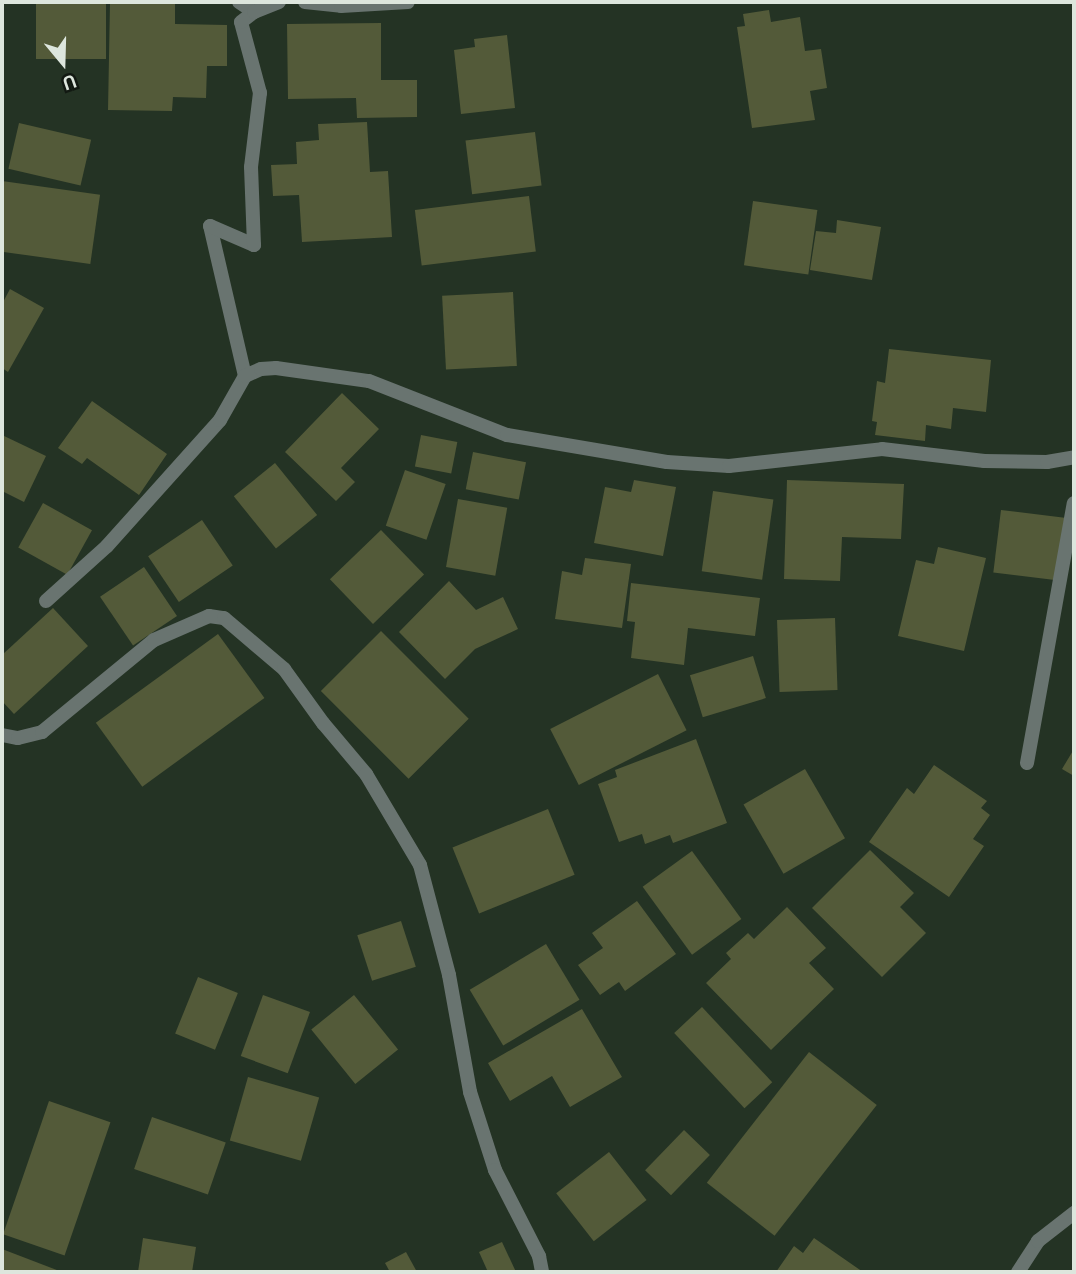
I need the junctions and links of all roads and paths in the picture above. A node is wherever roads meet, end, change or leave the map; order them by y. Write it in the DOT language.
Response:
graph roads {
  1 [pos="239,2"];
  2 [pos="279,2"];
  3 [pos="305,2"];
  4 [pos="408,2"];
  5 [pos="254,12"];
  6 [pos="245,376"];
  7 [pos="1074,457"];
  8 [pos="1074,503"];
  9 [pos="46,601"];
  10 [pos="2,735"];
  11 [pos="1027,763"];
  12 [pos="1074,1215"];
  13 [pos="542,1272"];
  14 [pos="1018,1272"];
  1 -- 5 [label="street"];
  2 -- 5 [label="street"];
  3 -- 4 [label="street"];
  5 -- 6 [label="street"];
  6 -- 7 [label="street"];
  6 -- 9 [label="street"];
  8 -- 11 [label="street"];
  10 -- 13 [label="street"];
  12 -- 14 [label="street"];
}
